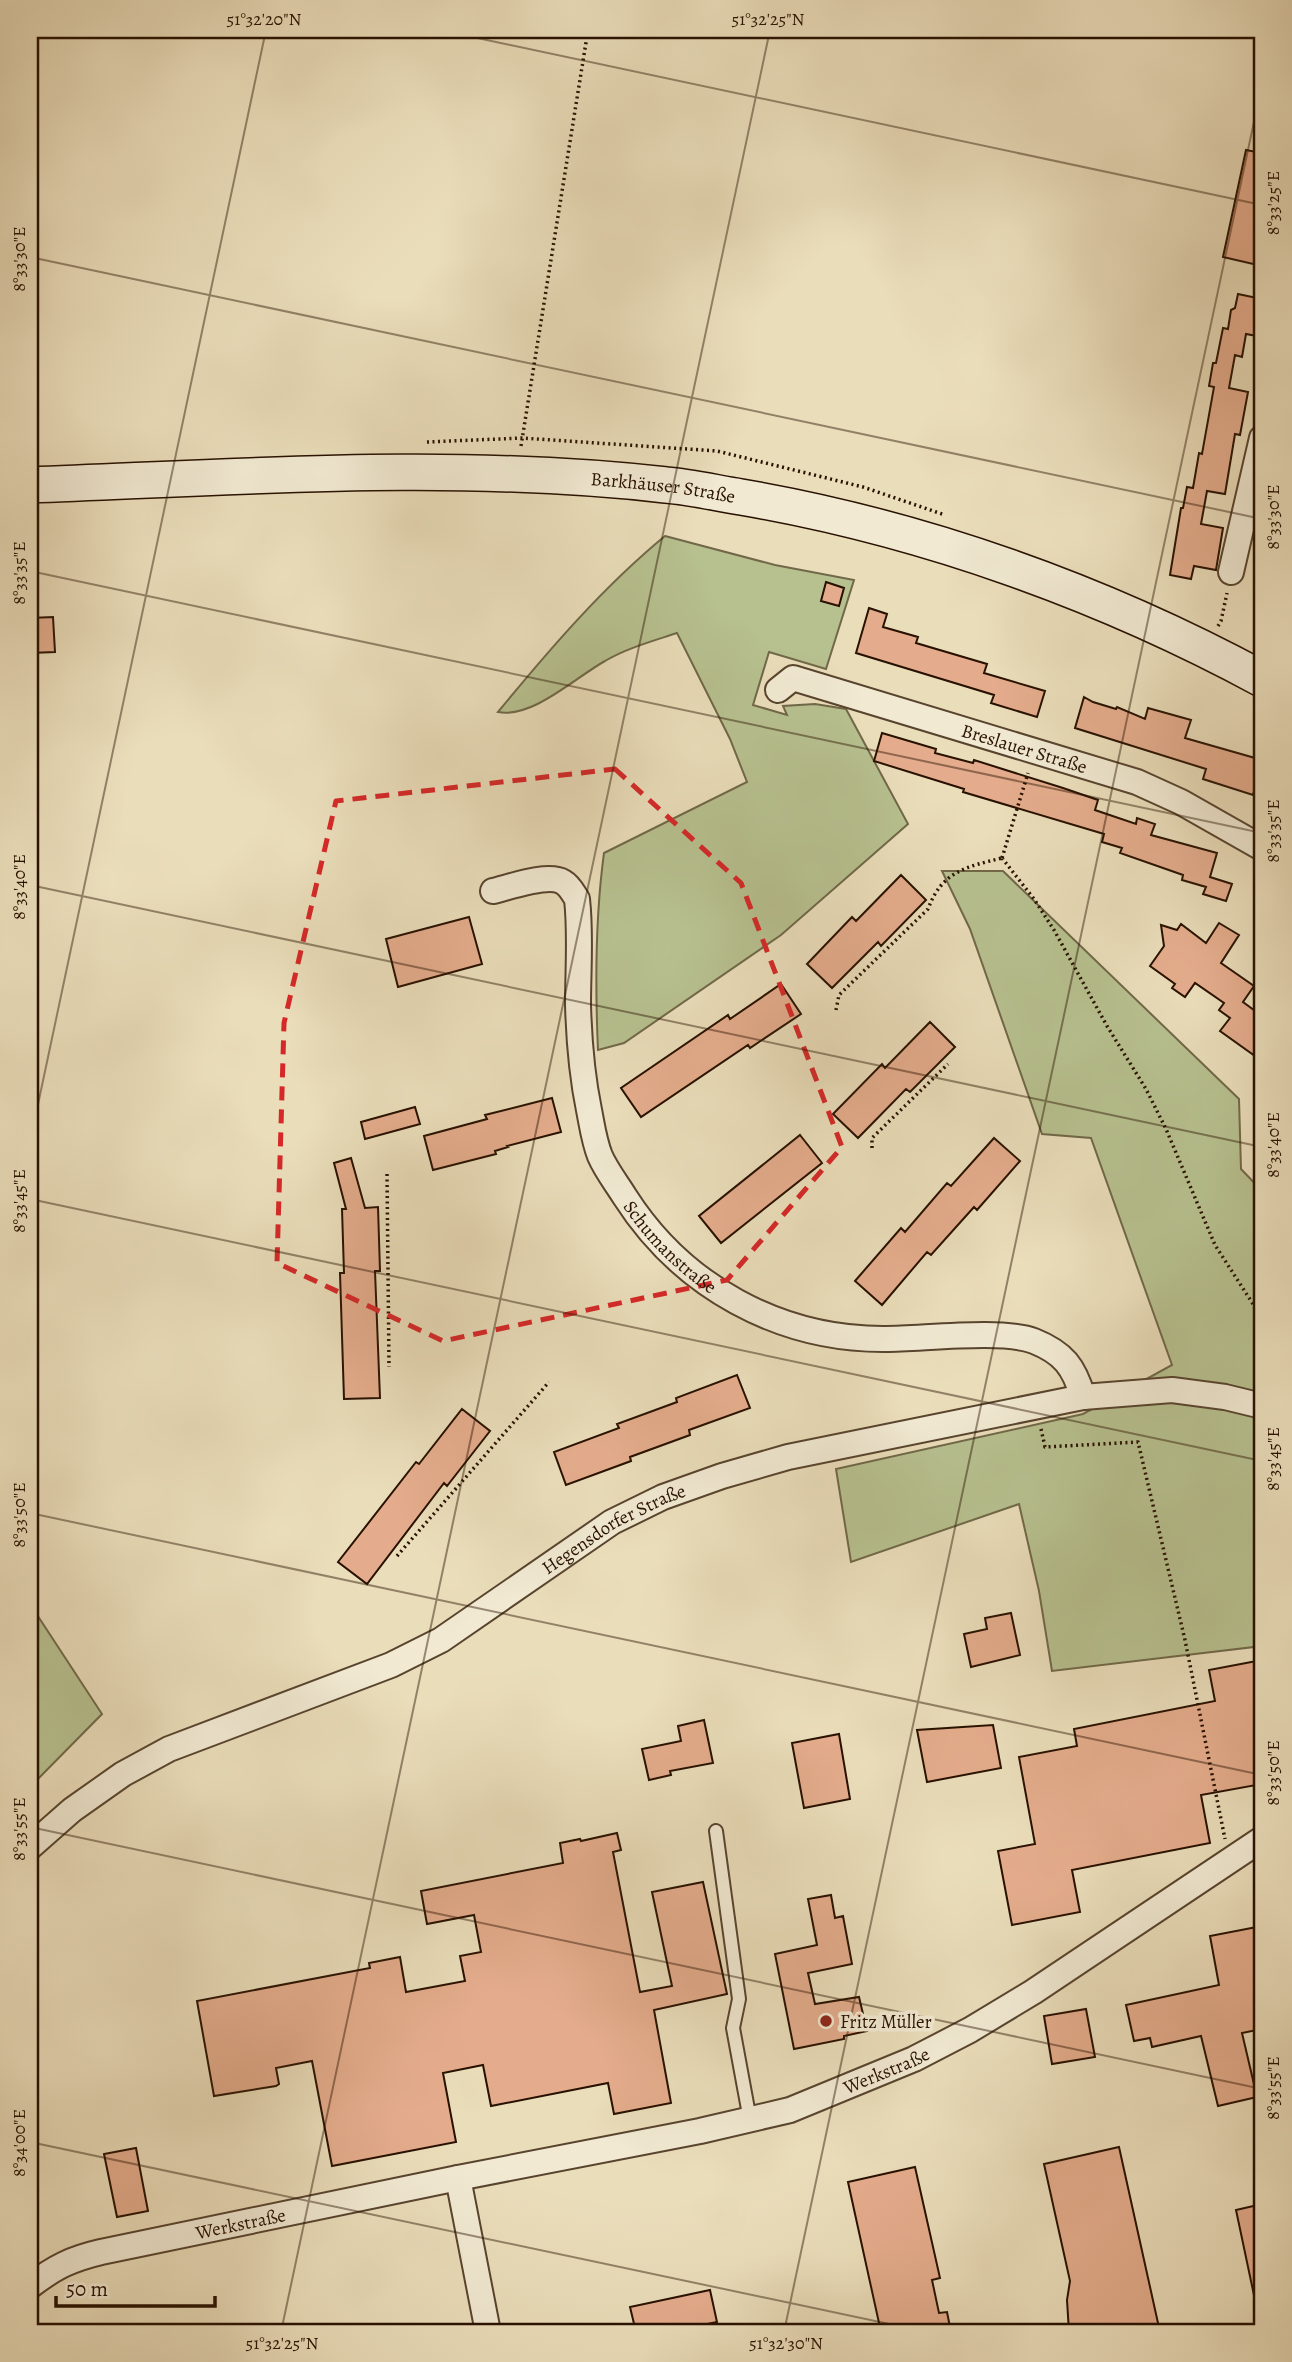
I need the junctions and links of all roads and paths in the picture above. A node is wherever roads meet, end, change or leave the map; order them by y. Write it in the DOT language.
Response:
graph roads {
  1 [pos="588,30"];
  2 [pos="1262,438"];
  3 [pos="520,474"];
  4 [pos="30,485"];
  5 [pos="1256,493"];
  6 [pos="1231,572"];
  7 [pos="1216,629"];
  8 [pos="1262,679"];
  9 [pos="778,690"];
  10 [pos="1035,751"];
  11 [pos="1262,848"];
  12 [pos="1002,858"];
  13 [pos="493,891"];
  14 [pos="836,1010"];
  15 [pos="948,1064"];
  16 [pos="872,1148"];
  17 [pos="387,1174"];
  18 [pos="1262,1318"];
  19 [pos="389,1367"];
  20 [pos="549,1382"];
  21 [pos="1083,1397"];
  22 [pos="1262,1406"];
  23 [pos="1045,1447"];
  24 [pos="397,1556"];
  25 [pos="716,1831"];
  26 [pos="1262,1839"];
  27 [pos="30,1847"];
  28 [pos="1229,1860"];
  29 [pos="750,2120"];
  30 [pos="458,2178"];
  31 [pos="30,2286"];
  32 [pos="488,2332"];
  1 -- 3 [label="path"];
  2 -- 5 [label="street"];
  3 -- 4 [label="street, Barkhäuser Straße"];
  3 -- 8 [label="street, Barkhäuser Straße"];
  5 -- 6 [label="street"];
  6 -- 7 [label="path"];
  9 -- 10 [label="street, Breslauer Straße"];
  10 -- 11 [label="street, Breslauer Straße"];
  10 -- 12 [label="path"];
  12 -- 14 [label="path"];
  12 -- 18 [label="path"];
  13 -- 21 [label="street, Schumanstraße"];
  15 -- 16 [label="path"];
  17 -- 19 [label="path"];
  20 -- 24 [label="path"];
  21 -- 22 [label="street, Hegensdorfer Straße"];
  21 -- 27 [label="street, Hegensdorfer Straße"];
  23 -- 28 [label="path"];
  25 -- 29 [label="lane"];
  26 -- 28 [label="street, Werkstraße"];
  28 -- 29 [label="street, Werkstraße"];
  29 -- 30 [label="street, Werkstraße"];
  30 -- 31 [label="street, Werkstraße"];
  30 -- 32 [label="street"];
}
